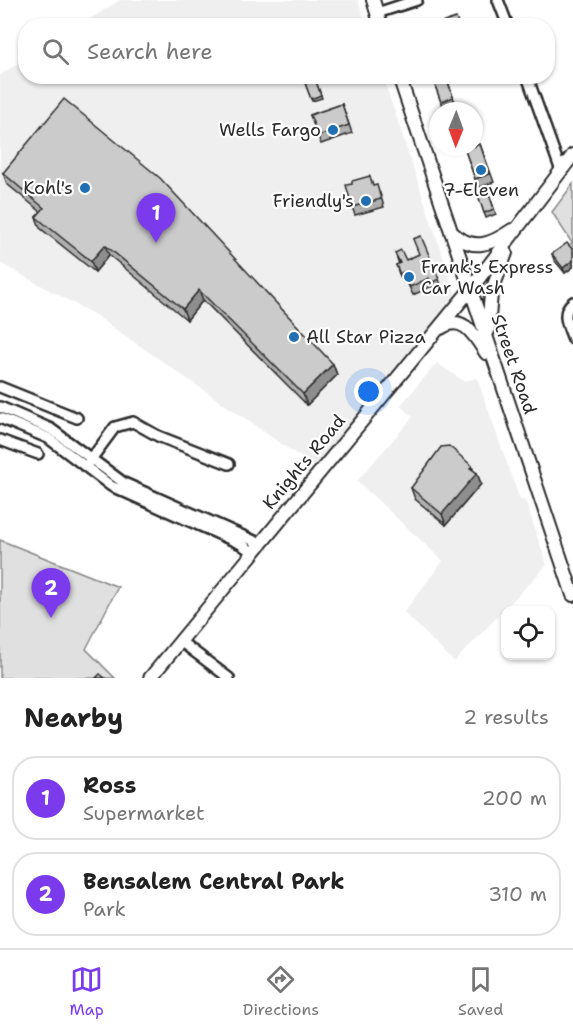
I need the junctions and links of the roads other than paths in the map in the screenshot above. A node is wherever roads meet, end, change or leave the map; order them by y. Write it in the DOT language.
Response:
graph roads {
  1 [pos="373,0"];
  2 [pos="417,0"];
  3 [pos="498,0"];
  4 [pos="379,18"];
  5 [pos="381,18"];
  6 [pos="505,18"];
  7 [pos="402,84"];
  8 [pos="530,84"];
  9 [pos="573,155"];
  10 [pos="561,171"];
  11 [pos="521,224"];
  12 [pos="450,231"];
  13 [pos="470,290"];
  14 [pos="573,302"];
  15 [pos="433,334"];
  16 [pos="573,339"];
  17 [pos="491,353"];
  18 [pos="496,367"];
  19 [pos="0,387"];
  20 [pos="0,407"];
  21 [pos="0,418"];
  22 [pos="77,418"];
  23 [pos="0,440"];
  24 [pos="38,454"];
  25 [pos="89,463"];
  26 [pos="229,464"];
  27 [pos="255,548"];
  28 [pos="573,595"];
  29 [pos="180,641"];
  30 [pos="150,678"];
  31 [pos="229,678"];
  1 -- 4 [label="main road"];
  2 -- 5 [label="street"];
  3 -- 6 [label="street"];
  7 -- 12 [label="main road, Street Road"];
  8 -- 10 [label="street"];
  9 -- 10 [label="main road, Knights Road"];
  10 -- 11 [label="main road, Knights Road"];
  11 -- 12 [label="main road"];
  11 -- 13 [label="main road, Knights Road"];
  11 -- 17 [label="main road"];
  12 -- 13 [label="main road, Street Road"];
  13 -- 15 [label="main road, Knights Road"];
  13 -- 17 [label="main road, Street Road"];
  14 -- 16 [label="street"];
  15 -- 18 [label="main road"];
  15 -- 27 [label="main road, Knights Road"];
  17 -- 18 [label="main road, Street Road"];
  18 -- 28 [label="main road, Street Road"];
  19 -- 22 [label="street"];
  20 -- 25 [label="street"];
  21 -- 25 [label="street"];
  23 -- 24 [label="street"];
  25 -- 26 [label="street"];
  25 -- 27 [label="street"];
  27 -- 29 [label="main road, Knights Road"];
  29 -- 30 [label="main road, Knights Road"];
  29 -- 31 [label="street"];
}
